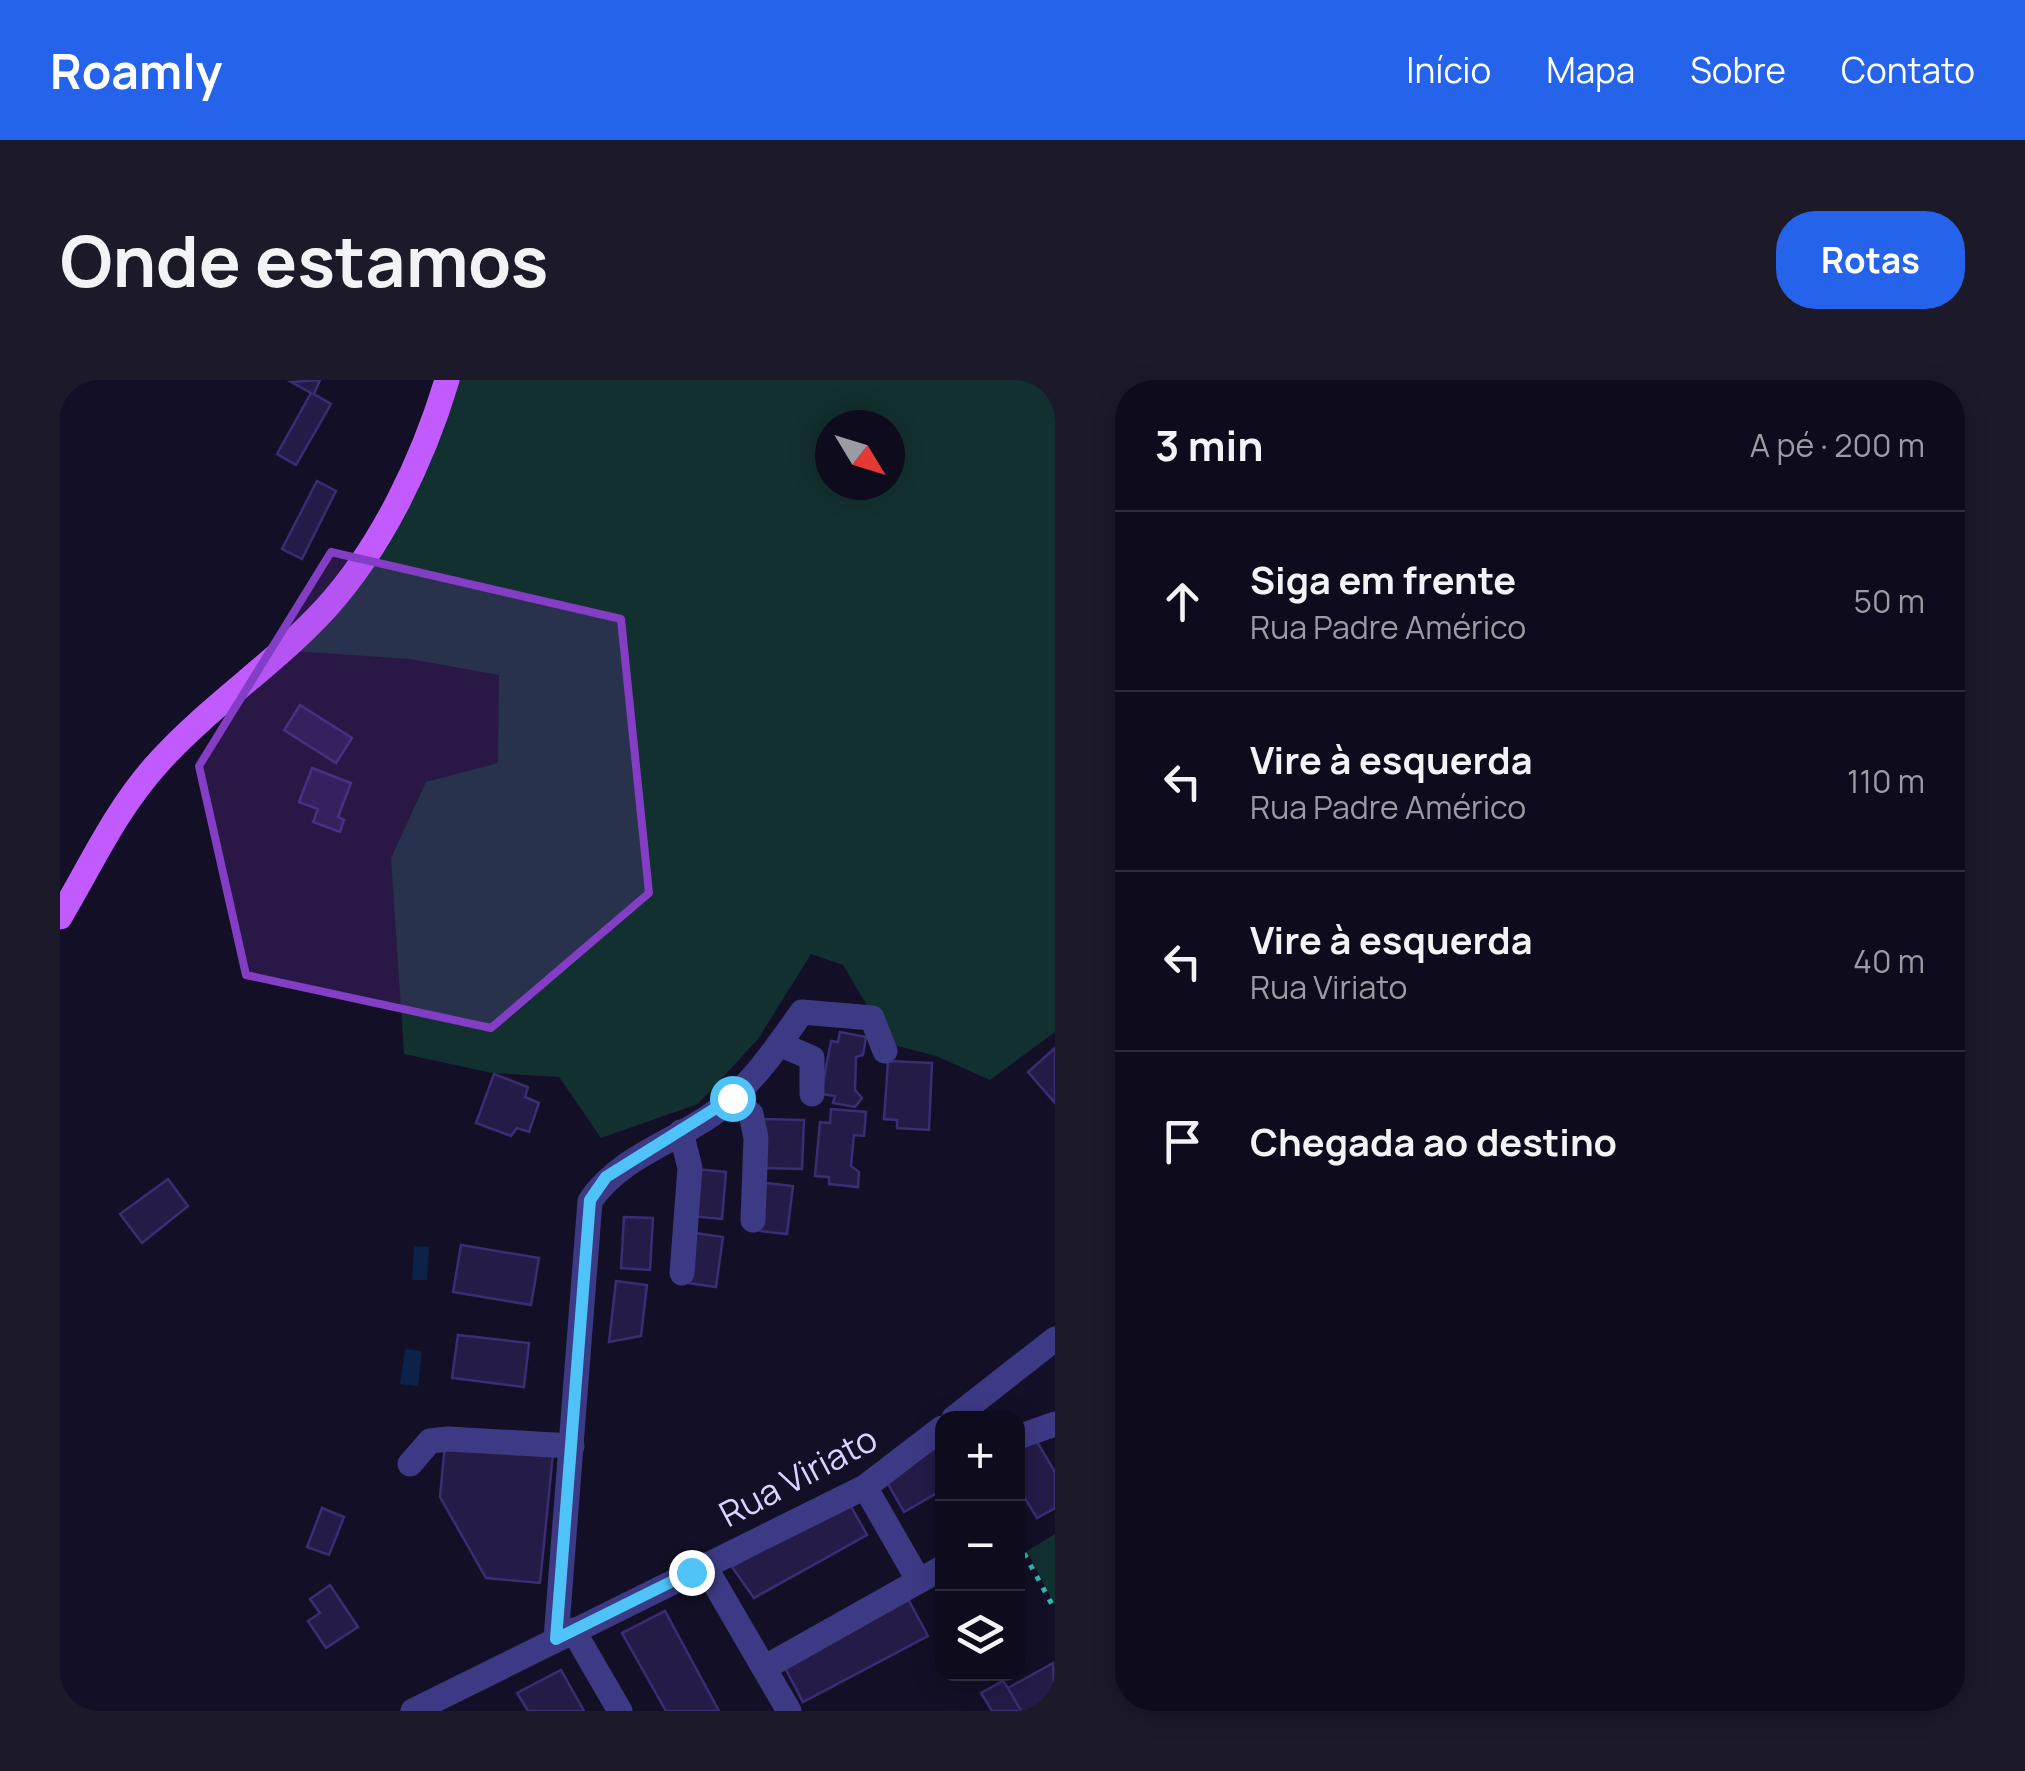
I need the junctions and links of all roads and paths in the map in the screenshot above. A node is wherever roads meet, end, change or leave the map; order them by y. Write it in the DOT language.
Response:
graph roads {
  1 [pos="447,380"];
  2 [pos="60,917"];
  3 [pos="778,1044"];
  4 [pos="885,1051"];
  5 [pos="812,1094"];
  6 [pos="732,1098"];
  7 [pos="681,1132"];
  8 [pos="752,1220"];
  9 [pos="682,1273"];
  10 [pos="1055,1339"];
  11 [pos="965,1411"];
  12 [pos="1055,1424"];
  13 [pos="935,1434"];
  14 [pos="1025,1435"];
  15 [pos="572,1446"];
  16 [pos="410,1464"];
  17 [pos="865,1487"];
  18 [pos="1025,1555"];
  19 [pos="704,1565"];
  20 [pos="935,1572"];
  21 [pos="919,1581"];
  22 [pos="1055,1610"];
  23 [pos="564,1634"];
  24 [pos="764,1668"];
  25 [pos="413,1711"];
  26 [pos="620,1711"];
  27 [pos="790,1711"];
  1 -- 2 [label="main road"];
  3 -- 4 [label="street"];
  3 -- 5 [label="street"];
  3 -- 6 [label="street"];
  6 -- 7 [label="street"];
  6 -- 8 [label="street"];
  7 -- 9 [label="street"];
  7 -- 15 [label="street"];
  10 -- 11 [label="street, Rua Viriato"];
  12 -- 14 [label="street"];
  13 -- 17 [label="street, Rua Viriato"];
  15 -- 16 [label="street"];
  15 -- 23 [label="street"];
  17 -- 19 [label="street, Rua Viriato"];
  17 -- 21 [label="street"];
  18 -- 22 [label="path"];
  19 -- 23 [label="street, Rua Viriato"];
  19 -- 24 [label="street"];
  20 -- 21 [label="street"];
  21 -- 24 [label="street"];
  23 -- 25 [label="street, Rua Viriato"];
  23 -- 26 [label="street"];
  24 -- 27 [label="street"];
}
